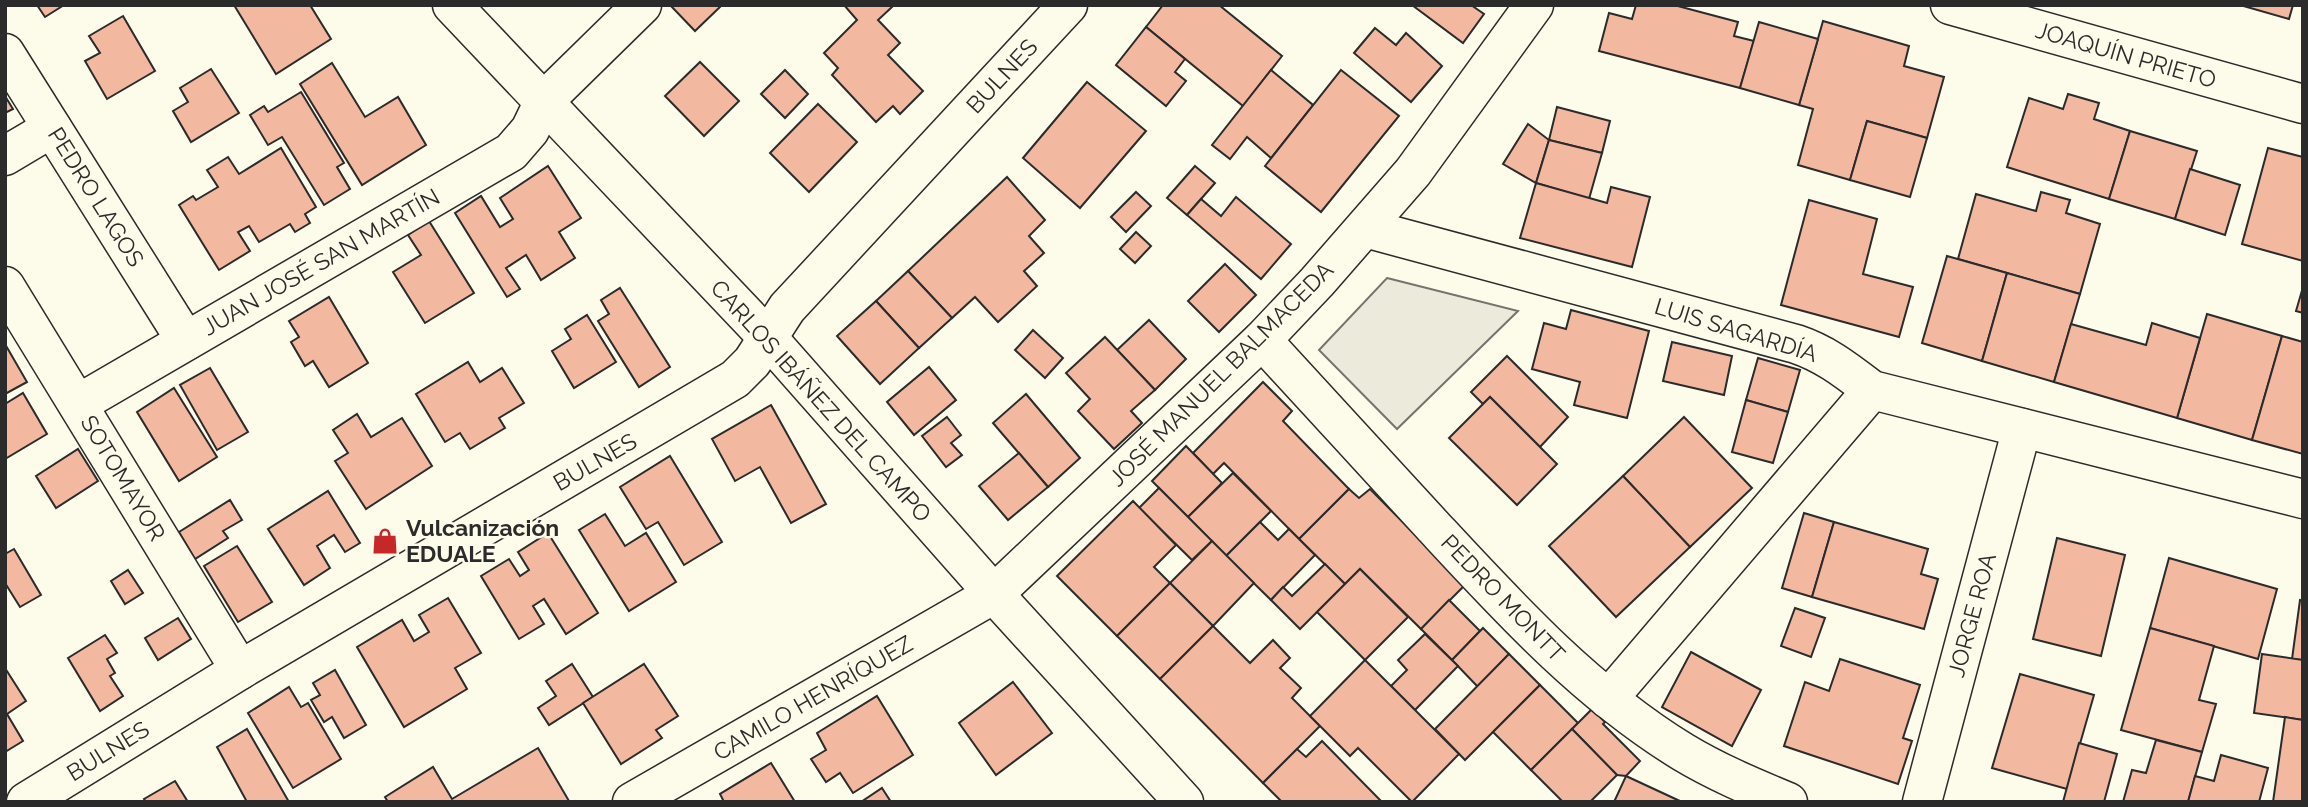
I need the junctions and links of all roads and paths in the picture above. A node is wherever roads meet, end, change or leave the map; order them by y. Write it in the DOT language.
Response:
graph roads {
  1 [pos="452,5"];
  2 [pos="642,5"];
  3 [pos="1068,5"];
  4 [pos="1534,5"];
  5 [pos="1950,5"];
  6 [pos="5,53"];
  7 [pos="544,101"];
  8 [pos="2303,104"];
  9 [pos="52,128"];
  10 [pos="5,156"];
  11 [pos="1365,228"];
  12 [pos="5,286"];
  13 [pos="767,337"];
  14 [pos="1262,340"];
  15 [pos="186,341"];
  16 [pos="1872,390"];
  17 [pos="78,404"];
  18 [pos="2022,428"];
  19 [pos="2303,499"];
  20 [pos="994,594"];
  21 [pos="240,670"];
  22 [pos="1608,699"];
  23 [pos="685,789"];
  24 [pos="26,802"];
  25 [pos="632,802"];
  26 [pos="1184,802"];
  27 [pos="1788,802"];
  28 [pos="1922,802"];
  1 -- 7 [label="street, CARLOS IBÁÑEZ DEL CAMPO"];
  2 -- 7 [label="street, JUAN JOSÉ SAN MARTÍN"];
  3 -- 13 [label="street, BULNES"];
  4 -- 11 [label="street, JOSÉ MANUEL BALMACEDA"];
  5 -- 8 [label="street, JOAQUÍN PRIETO"];
  6 -- 9 [label="street, PEDRO LAGOS"];
  7 -- 13 [label="street, CARLOS IBÁÑEZ DEL CAMPO"];
  7 -- 15 [label="street, JUAN JOSÉ SAN MARTÍN"];
  9 -- 10 [label="street"];
  9 -- 15 [label="street, PEDRO LAGOS"];
  11 -- 14 [label="street, JOSÉ MANUEL BALMACEDA"];
  11 -- 16 [label="street, LUIS SAGARDÍA"];
  12 -- 17 [label="street, SOTOMAYOR"];
  13 -- 20 [label="street, CARLOS IBÁÑEZ DEL CAMPO"];
  13 -- 21 [label="street, BULNES"];
  14 -- 20 [label="street, JOSÉ MANUEL BALMACEDA"];
  14 -- 22 [label="street, PEDRO MONTT"];
  15 -- 17 [label="street, JUAN JOSÉ SAN MARTÍN"];
  16 -- 18 [label="street, LUIS SAGARDÍA"];
  16 -- 22 [label="street"];
  17 -- 21 [label="street, SOTOMAYOR"];
  18 -- 19 [label="street, LUIS SAGARDÍA"];
  18 -- 28 [label="street, JORGE ROA"];
  20 -- 23 [label="street, CAMILO HENRÍQUEZ"];
  20 -- 26 [label="street, CARLOS IBÁÑEZ DEL CAMPO"];
  21 -- 24 [label="street, BULNES"];
  22 -- 27 [label="street, PEDRO MONTT"];
  23 -- 25 [label="street, CAMILO HENRÍQUEZ"];
}
